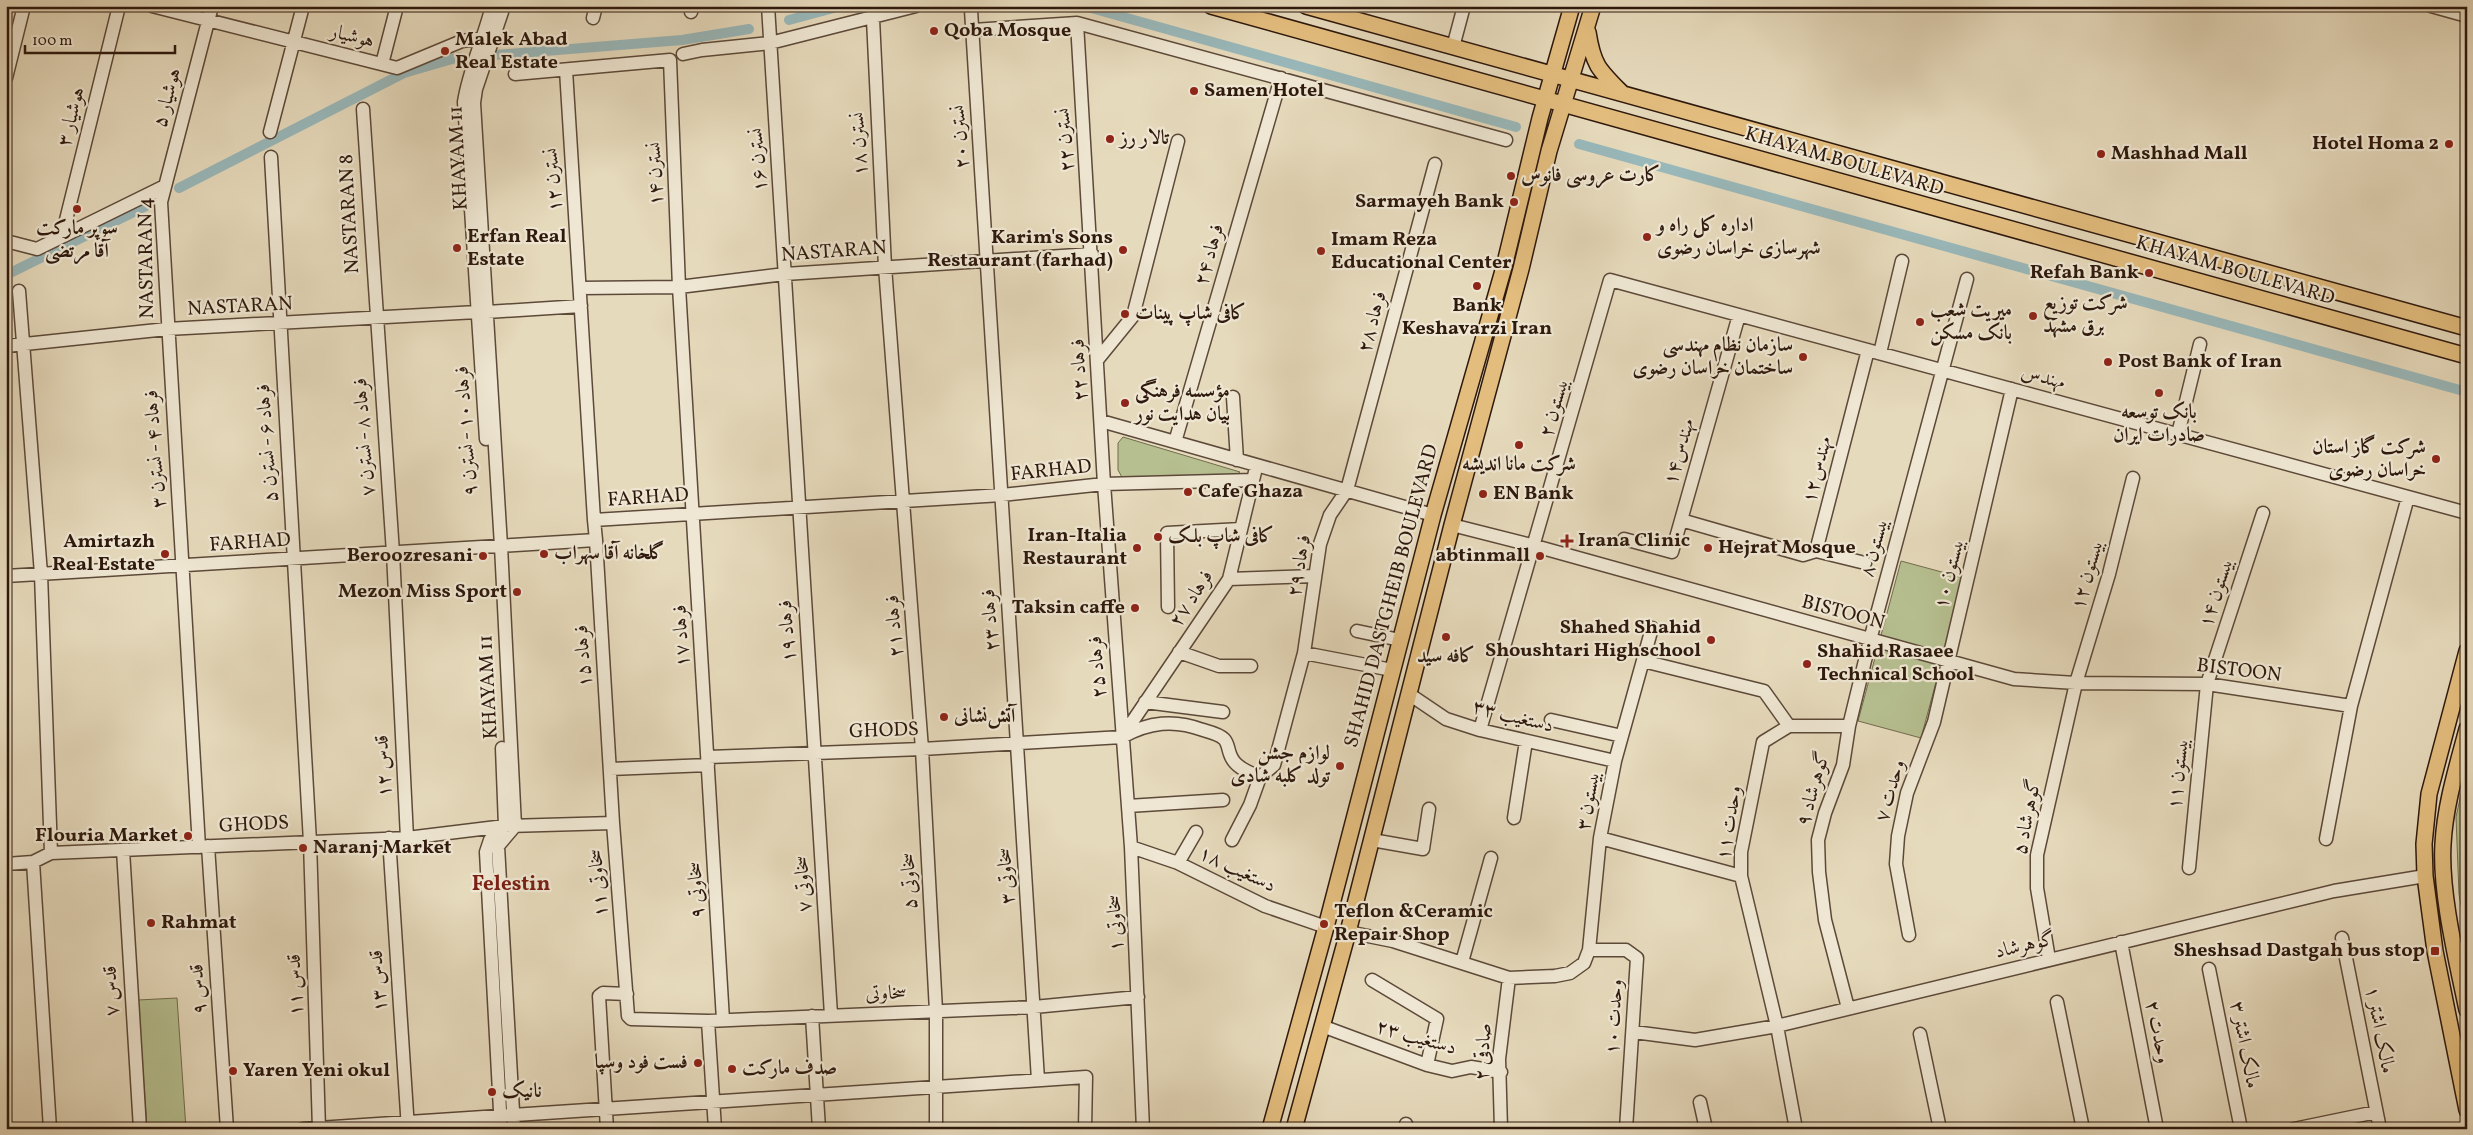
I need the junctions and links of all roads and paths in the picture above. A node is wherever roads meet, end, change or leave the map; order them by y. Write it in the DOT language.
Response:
graph roads {
  1 [pos="24,6"];
  2 [pos="119,6"];
  3 [pos="152,6"];
  4 [pos="212,6"];
  5 [pos="303,6"];
  6 [pos="397,6"];
  7 [pos="492,6"];
  8 [pos="504,6"];
  9 [pos="768,6"];
  10 [pos="916,6"];
  11 [pos="1218,6"];
  12 [pos="1306,6"];
  13 [pos="1464,6"];
  14 [pos="1572,6"];
  15 [pos="1592,6"];
  16 [pos="2431,6"];
  17 [pos="1213,7"];
  18 [pos="970,8"];
  19 [pos="2467,16"];
  20 [pos="873,19"];
  21 [pos="208,20"];
  22 [pos="1077,23"];
  23 [pos="1587,27"];
  24 [pos="973,30"];
  25 [pos="484,38"];
  26 [pos="293,42"];
  27 [pos="770,43"];
  28 [pos="1453,47"];
  29 [pos="683,54"];
  30 [pos="382,64"];
  31 [pos="566,70"];
  32 [pos="515,74"];
  33 [pos="1554,74"];
  34 [pos="6,78"];
  35 [pos="1281,78"];
  36 [pos="1572,78"];
  37 [pos="1623,94"];
  38 [pos="1546,100"];
  39 [pos="1564,104"];
  40 [pos="363,109"];
  41 [pos="270,132"];
  42 [pos="1506,140"];
  43 [pos="1178,141"];
  44 [pos="271,158"];
  45 [pos="1435,164"];
  46 [pos="165,186"];
  47 [pos="62,236"];
  48 [pos="6,241"];
  49 [pos="1092,254"];
  50 [pos="1902,260"];
  51 [pos="987,261"];
  52 [pos="886,268"];
  53 [pos="785,274"];
  54 [pos="1967,279"];
  55 [pos="1610,280"];
  56 [pos="679,287"];
  57 [pos="580,288"];
  58 [pos="19,291"];
  59 [pos="581,306"];
  60 [pos="482,312"];
  61 [pos="1739,315"];
  62 [pos="375,318"];
  63 [pos="279,324"];
  64 [pos="2467,328"];
  65 [pos="167,329"];
  66 [pos="24,344"];
  67 [pos="2200,344"];
  68 [pos="6,346"];
  69 [pos="1874,352"];
  70 [pos="2467,356"];
  71 [pos="1098,359"];
  72 [pos="1943,370"];
  73 [pos="994,378"];
  74 [pos="895,384"];
  75 [pos="2012,389"];
  76 [pos="792,391"];
  77 [pos="1233,397"];
  78 [pos="686,398"];
  79 [pos="1102,421"];
  80 [pos="2178,434"];
  81 [pos="1175,442"];
  82 [pos="1237,460"];
  83 [pos="1257,465"];
  84 [pos="2133,478"];
  85 [pos="1253,480"];
  86 [pos="1104,484"];
  87 [pos="1347,490"];
  88 [pos="1002,495"];
  89 [pos="2408,497"];
  90 [pos="904,501"];
  91 [pos="800,507"];
  92 [pos="2263,513"];
  93 [pos="2467,513"];
  94 [pos="693,514"];
  95 [pos="1433,515"];
  96 [pos="594,520"];
  97 [pos="1681,520"];
  98 [pos="1452,525"];
  99 [pos="1241,529"];
  100 [pos="1624,539"];
  101 [pos="596,540"];
  102 [pos="498,546"];
  103 [pos="1535,546"];
  104 [pos="1816,551"];
  105 [pos="393,553"];
  106 [pos="295,559"];
  107 [pos="1865,563"];
  108 [pos="183,566"];
  109 [pos="41,574"];
  110 [pos="6,576"];
  111 [pos="1315,576"];
  112 [pos="1229,579"];
  113 [pos="1168,607"];
  114 [pos="1652,628"];
  115 [pos="1357,631"];
  116 [pos="1400,640"];
  117 [pos="1870,640"];
  118 [pos="2467,651"];
  119 [pos="1179,652"];
  120 [pos="1304,653"];
  121 [pos="1949,660"];
  122 [pos="1643,661"];
  123 [pos="1251,666"];
  124 [pos="1392,670"];
  125 [pos="2076,682"];
  126 [pos="2207,684"];
  127 [pos="400,693"];
  128 [pos="1409,694"];
  129 [pos="302,700"];
  130 [pos="1145,702"];
  131 [pos="191,706"];
  132 [pos="2351,706"];
  133 [pos="1223,712"];
  134 [pos="1551,720"];
  135 [pos="1789,726"];
  136 [pos="1849,726"];
  137 [pos="2467,729"];
  138 [pos="1480,730"];
  139 [pos="1622,736"];
  140 [pos="1122,738"];
  141 [pos="1526,741"];
  142 [pos="1017,742"];
  143 [pos="922,749"];
  144 [pos="815,752"];
  145 [pos="708,761"];
  146 [pos="1615,761"];
  147 [pos="610,769"];
  148 [pos="1260,777"];
  149 [pos="1224,800"];
  150 [pos="1128,806"];
  151 [pos="1429,809"];
  152 [pos="1514,818"];
  153 [pos="613,823"];
  154 [pos="510,826"];
  155 [pos="1196,832"];
  156 [pos="389,838"];
  157 [pos="407,838"];
  158 [pos="1600,838"];
  159 [pos="2326,839"];
  160 [pos="1232,840"];
  161 [pos="1372,840"];
  162 [pos="310,842"];
  163 [pos="203,846"];
  164 [pos="1131,847"];
  165 [pos="123,850"];
  166 [pos="51,853"];
  167 [pos="1491,858"];
  168 [pos="33,862"];
  169 [pos="6,864"];
  170 [pos="1178,864"];
  171 [pos="2189,868"];
  172 [pos="1741,876"];
  173 [pos="2425,876"];
  174 [pos="1326,927"];
  175 [pos="1348,932"];
  176 [pos="1909,935"];
  177 [pos="2342,938"];
  178 [pos="2121,942"];
  179 [pos="1589,950"];
  180 [pos="2049,959"];
  181 [pos="1462,962"];
  182 [pos="2209,969"];
  183 [pos="1509,978"];
  184 [pos="1372,980"];
  185 [pos="627,994"];
  186 [pos="1138,997"];
  187 [pos="2057,1002"];
  188 [pos="1034,1007"];
  189 [pos="1848,1008"];
  190 [pos="2467,1010"];
  191 [pos="936,1011"];
  192 [pos="831,1015"];
  193 [pos="812,1016"];
  194 [pos="635,1020"];
  195 [pos="723,1020"];
  196 [pos="708,1021"];
  197 [pos="1322,1026"];
  198 [pos="1778,1026"];
  199 [pos="1634,1032"];
  200 [pos="1920,1034"];
  201 [pos="1427,1065"];
  202 [pos="1501,1072"];
  203 [pos="1038,1080"];
  204 [pos="935,1087"];
  205 [pos="816,1095"];
  206 [pos="714,1102"];
  207 [pos="1700,1102"];
  208 [pos="605,1110"];
  209 [pos="2467,1110"];
  210 [pos="2376,1112"];
  211 [pos="507,1115"];
  212 [pos="407,1125"];
  213 [pos="319,1128"];
  214 [pos="1144,1128"];
  215 [pos="50,1129"];
  216 [pos="140,1129"];
  217 [pos="227,1129"];
  218 [pos="303,1129"];
  219 [pos="501,1129"];
  220 [pos="514,1129"];
  221 [pos="606,1129"];
  222 [pos="715,1129"];
  223 [pos="819,1129"];
  224 [pos="936,1129"];
  225 [pos="1085,1129"];
  226 [pos="1270,1129"];
  227 [pos="1294,1129"];
  228 [pos="1500,1129"];
  229 [pos="1626,1129"];
  230 [pos="1706,1129"];
  231 [pos="1796,1129"];
  232 [pos="1940,1129"];
  233 [pos="2083,1129"];
  234 [pos="2157,1129"];
  235 [pos="2241,1129"];
  236 [pos="2294,1129"];
  237 [pos="2380,1129"];
  1 -- 34 [label="street"];
  2 -- 47 [label="street, هوشیار ۳"];
  3 -- 21 [label="street, هوشیار"];
  4 -- 21 [label="street, هوشیار ۵"];
  5 -- 26 [label="street"];
  6 -- 30 [label="street"];
  7 -- 25 [label="street, KHAYAM 11"];
  8 -- 60 [label="street, KHAYAM 11"];
  9 -- 27 [label="street, نسترن ۱۶"];
  10 -- 20 [label="street"];
  11 -- 17 [label="main road"];
  12 -- 28 [label="main road, KHAYAM BOULEVARD"];
  13 -- 28 [label="street"];
  14 -- 33 [label="main road, SHAHID DASTGHEIB BOULEVARD"];
  15 -- 23 [label="main road, SHAHID DASTGHEIB BOULEVARD"];
  16 -- 19 [label="street"];
  17 -- 38 [label="main road, KHAYAM BOULEVARD"];
  18 -- 24 [label="street, نسترن ۲۰"];
  20 -- 27 [label="street"];
  20 -- 52 [label="street, نسترن ۱۸"];
  21 -- 26 [label="street, هوشیار"];
  21 -- 46 [label="street, هوشیار ۵"];
  22 -- 24 [label="street"];
  22 -- 35 [label="street"];
  22 -- 49 [label="street, نسترن ۲۲"];
  23 -- 36 [label="main road, SHAHID DASTGHEIB BOULEVARD"];
  23 -- 37 [label="main road"];
  24 -- 51 [label="street, نسترن ۲۰"];
  25 -- 30 [label="street, هوشیار"];
  25 -- 60 [label="street, KHAYAM 11"];
  26 -- 30 [label="street, هوشیار"];
  26 -- 41 [label="street"];
  27 -- 29 [label="street"];
  27 -- 53 [label="street, نسترن ۱۶"];
  28 -- 33 [label="main road, KHAYAM BOULEVARD"];
  31 -- 32 [label="street"];
  31 -- 56 [label="street, نسترن ۱۴"];
  31 -- 57 [label="street, نسترن ۱۲"];
  33 -- 36 [label="main road, KHAYAM BOULEVARD"];
  33 -- 38 [label="main road, SHAHID DASTGHEIB BOULEVARD"];
  35 -- 42 [label="street"];
  35 -- 81 [label="street, فرهاد ۲۴"];
  36 -- 37 [label="main road, KHAYAM BOULEVARD"];
  36 -- 39 [label="main road, SHAHID DASTGHEIB BOULEVARD"];
  37 -- 64 [label="main road, KHAYAM BOULEVARD"];
  38 -- 39 [label="main road, KHAYAM BOULEVARD"];
  38 -- 95 [label="main road, SHAHID DASTGHEIB BOULEVARD"];
  39 -- 70 [label="main road, KHAYAM BOULEVARD"];
  39 -- 98 [label="main road, SHAHID DASTGHEIB BOULEVARD"];
  40 -- 62 [label="street, NASTARAN 8"];
  43 -- 71 [label="street"];
  44 -- 63 [label="street, فرهاد ۶ - نسترن ۵"];
  45 -- 87 [label="street, فرهاد ۲۸"];
  46 -- 47 [label="street"];
  46 -- 65 [label="street, NASTARAN 4"];
  47 -- 48 [label="street"];
  49 -- 51 [label="street, NASTARAN"];
  49 -- 71 [label="street, فرهاد ۲۲"];
  50 -- 69 [label="street, مهندس۱۲"];
  51 -- 52 [label="street, NASTARAN"];
  51 -- 73 [label="street, نسترن ۲۰"];
  52 -- 53 [label="street, NASTARAN"];
  52 -- 74 [label="street, نسترن ۱۸"];
  53 -- 56 [label="street, NASTARAN"];
  53 -- 76 [label="street, نسترن ۱۶"];
  54 -- 72 [label="street, بیستون ۸"];
  55 -- 61 [label="street, مهندس"];
  55 -- 103 [label="street, بیستون ۲"];
  56 -- 57 [label="street, NASTARAN"];
  56 -- 78 [label="street, نسترن ۱۴"];
  57 -- 59 [label="street, نسترن ۱۲"];
  58 -- 66 [label="street"];
  59 -- 60 [label="street, NASTARAN"];
  59 -- 96 [label="street, نسترن ۱۲"];
  60 -- 62 [label="street, NASTARAN"];
  60 -- 102 [label="street, فرهاد ۱۰ - نسترن ۹"];
  61 -- 69 [label="street, مهندس"];
  61 -- 97 [label="street, مهندس۱۴"];
  62 -- 63 [label="street, NASTARAN"];
  62 -- 105 [label="street, فرهاد ۸ - نسترن ۷"];
  63 -- 65 [label="street, NASTARAN"];
  63 -- 106 [label="street, فرهاد ۶ - نسترن ۵"];
  65 -- 66 [label="street, NASTARAN"];
  65 -- 108 [label="street, فرهاد ۴ - نسترن ۳"];
  66 -- 68 [label="street, NASTARAN"];
  66 -- 109 [label="street"];
  67 -- 80 [label="street"];
  69 -- 72 [label="street, مهندس"];
  69 -- 104 [label="street, مهندس۱۲"];
  71 -- 79 [label="street, فرهاد ۲۲"];
  72 -- 75 [label="street, مهندس"];
  72 -- 117 [label="street, بیستون ۸"];
  73 -- 88 [label="street, فرهاد ۲۳"];
  74 -- 90 [label="street, فرهاد ۲۱"];
  75 -- 80 [label="street, مهندس"];
  75 -- 121 [label="street, بیستون ۱۰"];
  76 -- 91 [label="street, فرهاد ۱۹"];
  77 -- 82 [label="street"];
  78 -- 94 [label="street, فرهاد ۱۷"];
  79 -- 81 [label="street"];
  79 -- 86 [label="street, فرهاد ۲۲"];
  80 -- 89 [label="street, مهندس"];
  81 -- 82 [label="street"];
  82 -- 83 [label="street"];
  83 -- 85 [label="street, فرهاد ۲۷"];
  83 -- 87 [label="street"];
  84 -- 125 [label="street, بیستون ۱۲"];
  85 -- 86 [label="street, FARHAD"];
  85 -- 99 [label="street, فرهاد ۲۷"];
  86 -- 88 [label="street, FARHAD"];
  86 -- 140 [label="street, فرهاد ۲۵"];
  87 -- 95 [label="street"];
  87 -- 111 [label="street, فرهاد ۲۹"];
  88 -- 90 [label="street, FARHAD"];
  88 -- 142 [label="street, فرهاد ۲۳"];
  89 -- 93 [label="street, مهندس"];
  89 -- 132 [label="street"];
  90 -- 91 [label="street, FARHAD"];
  90 -- 143 [label="street, فرهاد ۲۱"];
  91 -- 94 [label="street, FARHAD"];
  91 -- 144 [label="street, فرهاد ۱۹"];
  92 -- 126 [label="street, بیستون ۱۴"];
  94 -- 96 [label="street, FARHAD"];
  94 -- 145 [label="street, فرهاد ۱۷"];
  95 -- 116 [label="main road, SHAHID DASTGHEIB BOULEVARD"];
  96 -- 101 [label="street, FARHAD"];
  97 -- 100 [label="street, مهندس۱۴"];
  97 -- 104 [label="street"];
  98 -- 103 [label="street, BISTOON"];
  98 -- 128 [label="main road, SHAHID DASTGHEIB BOULEVARD"];
  99 -- 112 [label="street, فرهاد ۲۷"];
  99 -- 113 [label="street"];
  101 -- 102 [label="street, FARHAD"];
  101 -- 147 [label="street, فرهاد ۱۵"];
  102 -- 105 [label="street, FARHAD"];
  102 -- 154 [label="street, KHAYAM 11"];
  103 -- 117 [label="street, BISTOON"];
  103 -- 138 [label="street, بیستون ۲"];
  104 -- 107 [label="street"];
  105 -- 106 [label="street, FARHAD"];
  105 -- 127 [label="street, فرهاد ۸ - نسترن ۷"];
  106 -- 108 [label="street, FARHAD"];
  106 -- 129 [label="street, فرهاد ۶ - نسترن ۵"];
  108 -- 109 [label="street, FARHAD"];
  108 -- 131 [label="street, فرهاد ۴ - نسترن ۳"];
  109 -- 110 [label="street, FARHAD"];
  109 -- 166 [label="street"];
  111 -- 112 [label="street"];
  111 -- 120 [label="street, فرهاد ۲۹"];
  112 -- 119 [label="street, فرهاد ۲۷"];
  114 -- 122 [label="street, بیستون ۳"];
  115 -- 116 [label="street"];
  116 -- 124 [label="main road, SHAHID DASTGHEIB BOULEVARD"];
  117 -- 121 [label="street, BISTOON"];
  117 -- 136 [label="street, گوهرشاد ۹"];
  118 -- 173 [label="main road"];
  119 -- 123 [label="street"];
  119 -- 130 [label="street, فرهاد ۲۷"];
  120 -- 124 [label="street"];
  120 -- 148 [label="street, فرهاد ۲۹"];
  121 -- 125 [label="street, BISTOON"];
  121 -- 176 [label="street, وحدت ۷"];
  122 -- 135 [label="street"];
  122 -- 139 [label="street, بیستون ۳"];
  124 -- 174 [label="main road, SHAHID DASTGHEIB BOULEVARD"];
  125 -- 126 [label="street, BISTOON"];
  125 -- 180 [label="street, گوهرشاد ۵"];
  126 -- 132 [label="street, BISTOON"];
  126 -- 171 [label="street, بیستون ۱۱"];
  127 -- 157 [label="street, قدس ۱۲"];
  128 -- 138 [label="street, دستغیب ۳۳"];
  128 -- 161 [label="main road, SHAHID DASTGHEIB BOULEVARD"];
  129 -- 162 [label="street, قدس ۱۱"];
  130 -- 133 [label="street"];
  130 -- 140 [label="street, فرهاد ۲۷"];
  131 -- 163 [label="street, قدس ۹"];
  132 -- 159 [label="street"];
  134 -- 139 [label="street"];
  135 -- 136 [label="street"];
  135 -- 172 [label="street, وحدت ۱۱"];
  136 -- 189 [label="street, گوهرشاد ۹"];
  137 -- 190 [label="main road"];
  138 -- 141 [label="street, دستغیب ۳۳"];
  139 -- 146 [label="street, بیستون ۳"];
  140 -- 142 [label="street, GHODS"];
  140 -- 148 [label="street"];
  140 -- 150 [label="street, فرهاد ۲۵"];
  141 -- 146 [label="street, دستغیب ۳۳"];
  141 -- 152 [label="street"];
  142 -- 143 [label="street, GHODS"];
  142 -- 188 [label="street, سخاوتی ۳"];
  143 -- 144 [label="street, GHODS"];
  143 -- 191 [label="street, سخاوتی ۵"];
  144 -- 145 [label="street, GHODS"];
  144 -- 192 [label="street, سخاوتی ۷"];
  145 -- 147 [label="street, GHODS"];
  145 -- 195 [label="street, سخاوتی ۹"];
  146 -- 158 [label="street, بیستون ۳"];
  147 -- 153 [label="street, سخاوتی ۱۱"];
  148 -- 160 [label="street"];
  149 -- 150 [label="street"];
  150 -- 164 [label="street, فرهاد ۲۵"];
  151 -- 161 [label="street"];
  153 -- 154 [label="street, GHODS"];
  153 -- 185 [label="street, سخاوتی ۱۱"];
  154 -- 157 [label="street, GHODS"];
  154 -- 211 [label="street"];
  155 -- 170 [label="street"];
  156 -- 157 [label="street, GHODS"];
  156 -- 162 [label="street, GHODS"];
  156 -- 212 [label="street, قدس ۱۳"];
  158 -- 172 [label="street"];
  158 -- 179 [label="street, بیستون ۳"];
  161 -- 175 [label="main road, SHAHID DASTGHEIB BOULEVARD"];
  162 -- 163 [label="street, GHODS"];
  162 -- 213 [label="street, قدس ۱۱"];
  163 -- 165 [label="street, GHODS"];
  163 -- 217 [label="street, قدس ۹"];
  164 -- 170 [label="street, دستغیب ۱۸"];
  164 -- 186 [label="street, سخاوتی ۱"];
  165 -- 166 [label="street, GHODS"];
  165 -- 216 [label="street, قدس ۷"];
  166 -- 168 [label="street, GHODS"];
  167 -- 181 [label="street"];
  168 -- 169 [label="street, GHODS"];
  168 -- 215 [label="street"];
  170 -- 174 [label="street, دستغیب ۱۸"];
  172 -- 198 [label="street, وحدت ۱۱"];
  173 -- 178 [label="street, گوهرشاد"];
  173 -- 209 [label="main road"];
  174 -- 226 [label="main road, SHAHID DASTGHEIB BOULEVARD"];
  175 -- 181 [label="street"];
  175 -- 197 [label="main road, SHAHID DASTGHEIB BOULEVARD"];
  177 -- 210 [label="street, مالک اشتر ۱"];
  178 -- 180 [label="street, گوهرشاد"];
  178 -- 234 [label="street, وحدت ۲"];
  179 -- 183 [label="street"];
  179 -- 199 [label="street, وحدت ۱۰"];
  180 -- 189 [label="street, گوهرشاد"];
  181 -- 183 [label="street"];
  182 -- 235 [label="street, مالک اشتر ۳"];
  183 -- 202 [label="street, صادقی ۲"];
  184 -- 201 [label="street"];
  185 -- 194 [label="street, سخاوتی ۱۱"];
  185 -- 208 [label="street"];
  186 -- 188 [label="street, سخاوتی"];
  186 -- 214 [label="street, سخاوتی ۱"];
  187 -- 233 [label="street"];
  188 -- 191 [label="street, سخاوتی"];
  188 -- 203 [label="street, سخاوتی ۳"];
  189 -- 198 [label="street, گوهرشاد"];
  191 -- 192 [label="street, سخاوتی"];
  191 -- 204 [label="street, سخاوتی ۵"];
  192 -- 193 [label="street, سخاوتی"];
  193 -- 195 [label="street, سخاوتی"];
  193 -- 205 [label="street"];
  194 -- 196 [label="street, سخاوتی"];
  195 -- 196 [label="street, سخاوتی"];
  196 -- 206 [label="street"];
  197 -- 201 [label="street, دستغیب ۲۳"];
  197 -- 227 [label="main road, SHAHID DASTGHEIB BOULEVARD"];
  198 -- 199 [label="street, گوهرشاد"];
  198 -- 231 [label="street, وحدت ۱۱"];
  199 -- 229 [label="street, وحدت ۱۰"];
  200 -- 232 [label="street"];
  201 -- 202 [label="street, دستغیب ۲۳"];
  202 -- 228 [label="street, صادقی ۲"];
  203 -- 204 [label="street"];
  203 -- 225 [label="street"];
  204 -- 205 [label="street"];
  204 -- 224 [label="street, سخاوتی ۵"];
  205 -- 206 [label="street"];
  205 -- 223 [label="street"];
  206 -- 208 [label="street"];
  206 -- 222 [label="street"];
  207 -- 230 [label="street"];
  208 -- 211 [label="street"];
  208 -- 221 [label="street"];
  210 -- 236 [label="street"];
  210 -- 237 [label="street, مالک اشتر ۱"];
  211 -- 212 [label="street"];
  211 -- 219 [label="street"];
  211 -- 220 [label="street"];
  212 -- 213 [label="street"];
  213 -- 218 [label="street"];
}
